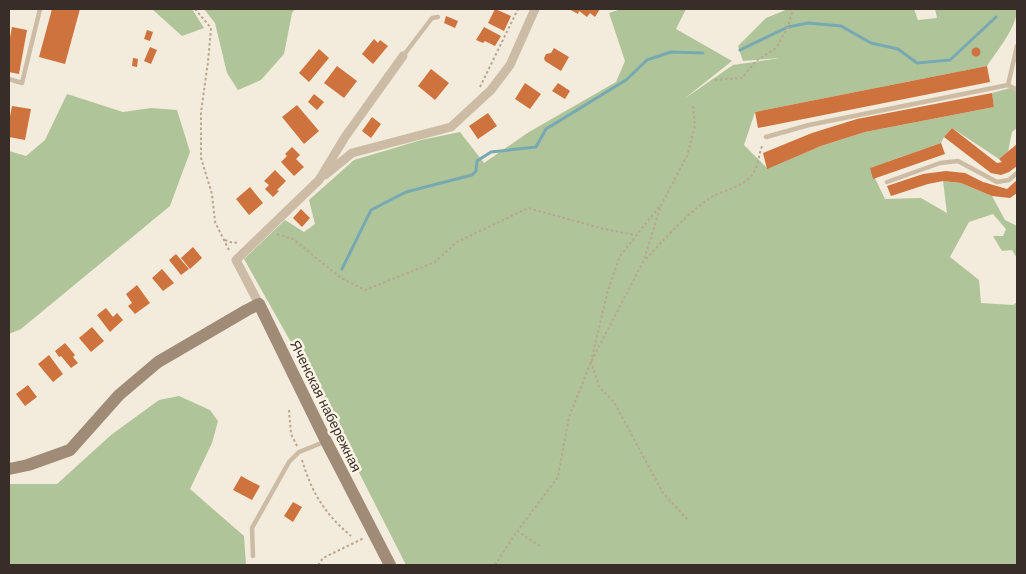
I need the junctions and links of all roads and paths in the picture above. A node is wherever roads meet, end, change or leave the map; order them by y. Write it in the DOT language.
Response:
graph roads {
  1 [pos="40,9"];
  2 [pos="195,9"];
  3 [pos="518,9"];
  4 [pos="535,9"];
  5 [pos="793,9"];
  6 [pos="438,17"];
  7 [pos="1017,46"];
  8 [pos="403,56"];
  9 [pos="9,79"];
  10 [pos="715,80"];
  11 [pos="1008,84"];
  12 [pos="1017,90"];
  13 [pos="693,106"];
  14 [pos="473,108"];
  15 [pos="766,136"];
  16 [pos="1017,173"];
  17 [pos="319,180"];
  18 [pos="887,182"];
  19 [pos="661,205"];
  20 [pos="265,231"];
  21 [pos="635,236"];
  22 [pos="236,260"];
  23 [pos="644,260"];
  24 [pos="259,304"];
  25 [pos="591,362"];
  26 [pos="289,410"];
  27 [pos="326,441"];
  28 [pos="299,452"];
  29 [pos="9,469"];
  30 [pos="688,520"];
  31 [pos="517,531"];
  32 [pos="351,536"];
  33 [pos="364,538"];
  34 [pos="540,546"];
  35 [pos="253,556"];
  36 [pos="318,565"];
  37 [pos="390,565"];
  38 [pos="495,565"];
  1 -- 9 [label="lane"];
  2 -- 22 [label="path"];
  3 -- 14 [label="path"];
  4 -- 14 [label="street"];
  5 -- 10 [label="path"];
  6 -- 8 [label="lane"];
  7 -- 11 [label="lane"];
  8 -- 17 [label="street"];
  11 -- 12 [label="lane"];
  11 -- 15 [label="lane"];
  13 -- 19 [label="path"];
  14 -- 17 [label="street"];
  15 -- 23 [label="path"];
  16 -- 18 [label="lane"];
  17 -- 20 [label="street"];
  19 -- 21 [label="path"];
  19 -- 23 [label="path"];
  20 -- 21 [label="path"];
  20 -- 22 [label="street"];
  21 -- 25 [label="path"];
  22 -- 24 [label="street, Яченская набережная"];
  23 -- 25 [label="path"];
  24 -- 27 [label="street, Яченская набережная"];
  24 -- 29 [label="street"];
  25 -- 30 [label="path"];
  25 -- 31 [label="path"];
  26 -- 28 [label="path"];
  27 -- 28 [label="lane"];
  27 -- 37 [label="street, Яченская набережная"];
  28 -- 32 [label="path"];
  28 -- 35 [label="lane"];
  31 -- 34 [label="path"];
  31 -- 38 [label="path"];
  33 -- 36 [label="path"];
}
